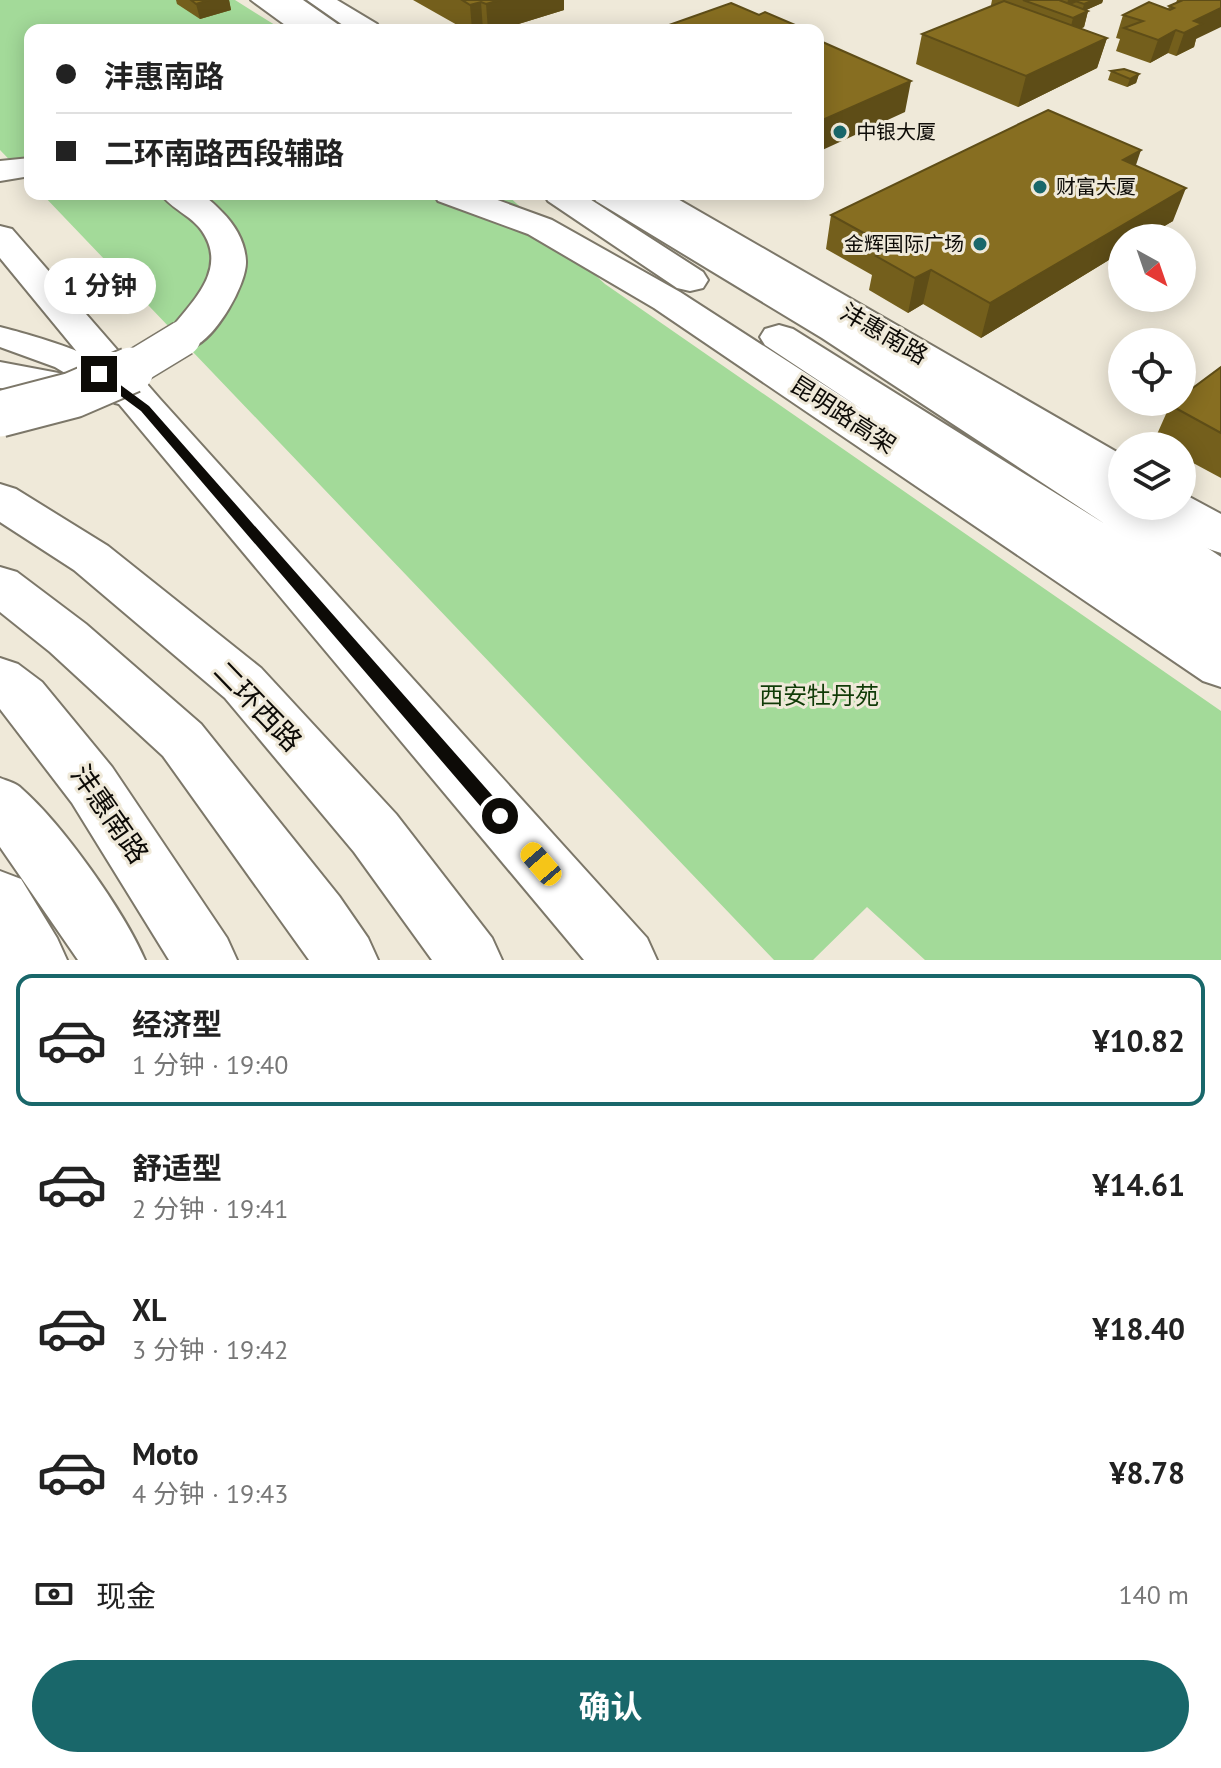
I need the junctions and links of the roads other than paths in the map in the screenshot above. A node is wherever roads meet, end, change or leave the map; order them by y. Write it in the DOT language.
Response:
graph roads {
  1 [pos="263,0"];
  2 [pos="286,0"];
  3 [pos="319,0"];
  4 [pos="301,24"];
  5 [pos="324,24"];
  6 [pos="358,24"];
  7 [pos="24,152"];
  8 [pos="0,155"];
  9 [pos="24,171"];
  10 [pos="0,173"];
  11 [pos="186,200"];
  12 [pos="466,200"];
  13 [pos="526,200"];
  14 [pos="569,200"];
  15 [pos="618,200"];
  16 [pos="655,200"];
  17 [pos="0,236"];
  18 [pos="0,337"];
  19 [pos="0,375"];
  20 [pos="145,408"];
  21 [pos="0,414"];
  22 [pos="1108,467"];
  23 [pos="0,500"];
  24 [pos="1195,520"];
  25 [pos="1221,536"];
  26 [pos="1221,582"];
  27 [pos="0,585"];
  28 [pos="1221,621"];
  29 [pos="1221,632"];
  30 [pos="1221,666"];
  31 [pos="0,679"];
  32 [pos="0,804"];
  33 [pos="0,820"];
  34 [pos="0,900"];
  35 [pos="35,960"];
  36 [pos="84,960"];
  37 [pos="113,960"];
  38 [pos="205,960"];
  39 [pos="346,960"];
  40 [pos="470,960"];
  41 [pos="625,960"];
  1 -- 4 [label="main road"];
  2 -- 5 [label="main road"];
  3 -- 6 [label="main road"];
  7 -- 8 [label="main road"];
  9 -- 10 [label="main road"];
  11 -- 21 [label="main road, bridge"];
  12 -- 30 [label="main road, 昆明路高架"];
  13 -- 29 [label="main road, 昆明路高架"];
  14 -- 28 [label="main road"];
  15 -- 26 [label="main road"];
  16 -- 22 [label="main road, 沣惠南路"];
  17 -- 20 [label="main road"];
  18 -- 20 [label="street"];
  19 -- 20 [label="main road"];
  20 -- 41 [label="main road"];
  23 -- 40 [label="main road, 二环西路"];
  24 -- 25 [label="main road"];
  27 -- 39 [label="main road"];
  31 -- 38 [label="main road, 沣惠南路"];
  32 -- 37 [label="main road"];
  33 -- 36 [label="street"];
  34 -- 35 [label="main road"];
}
